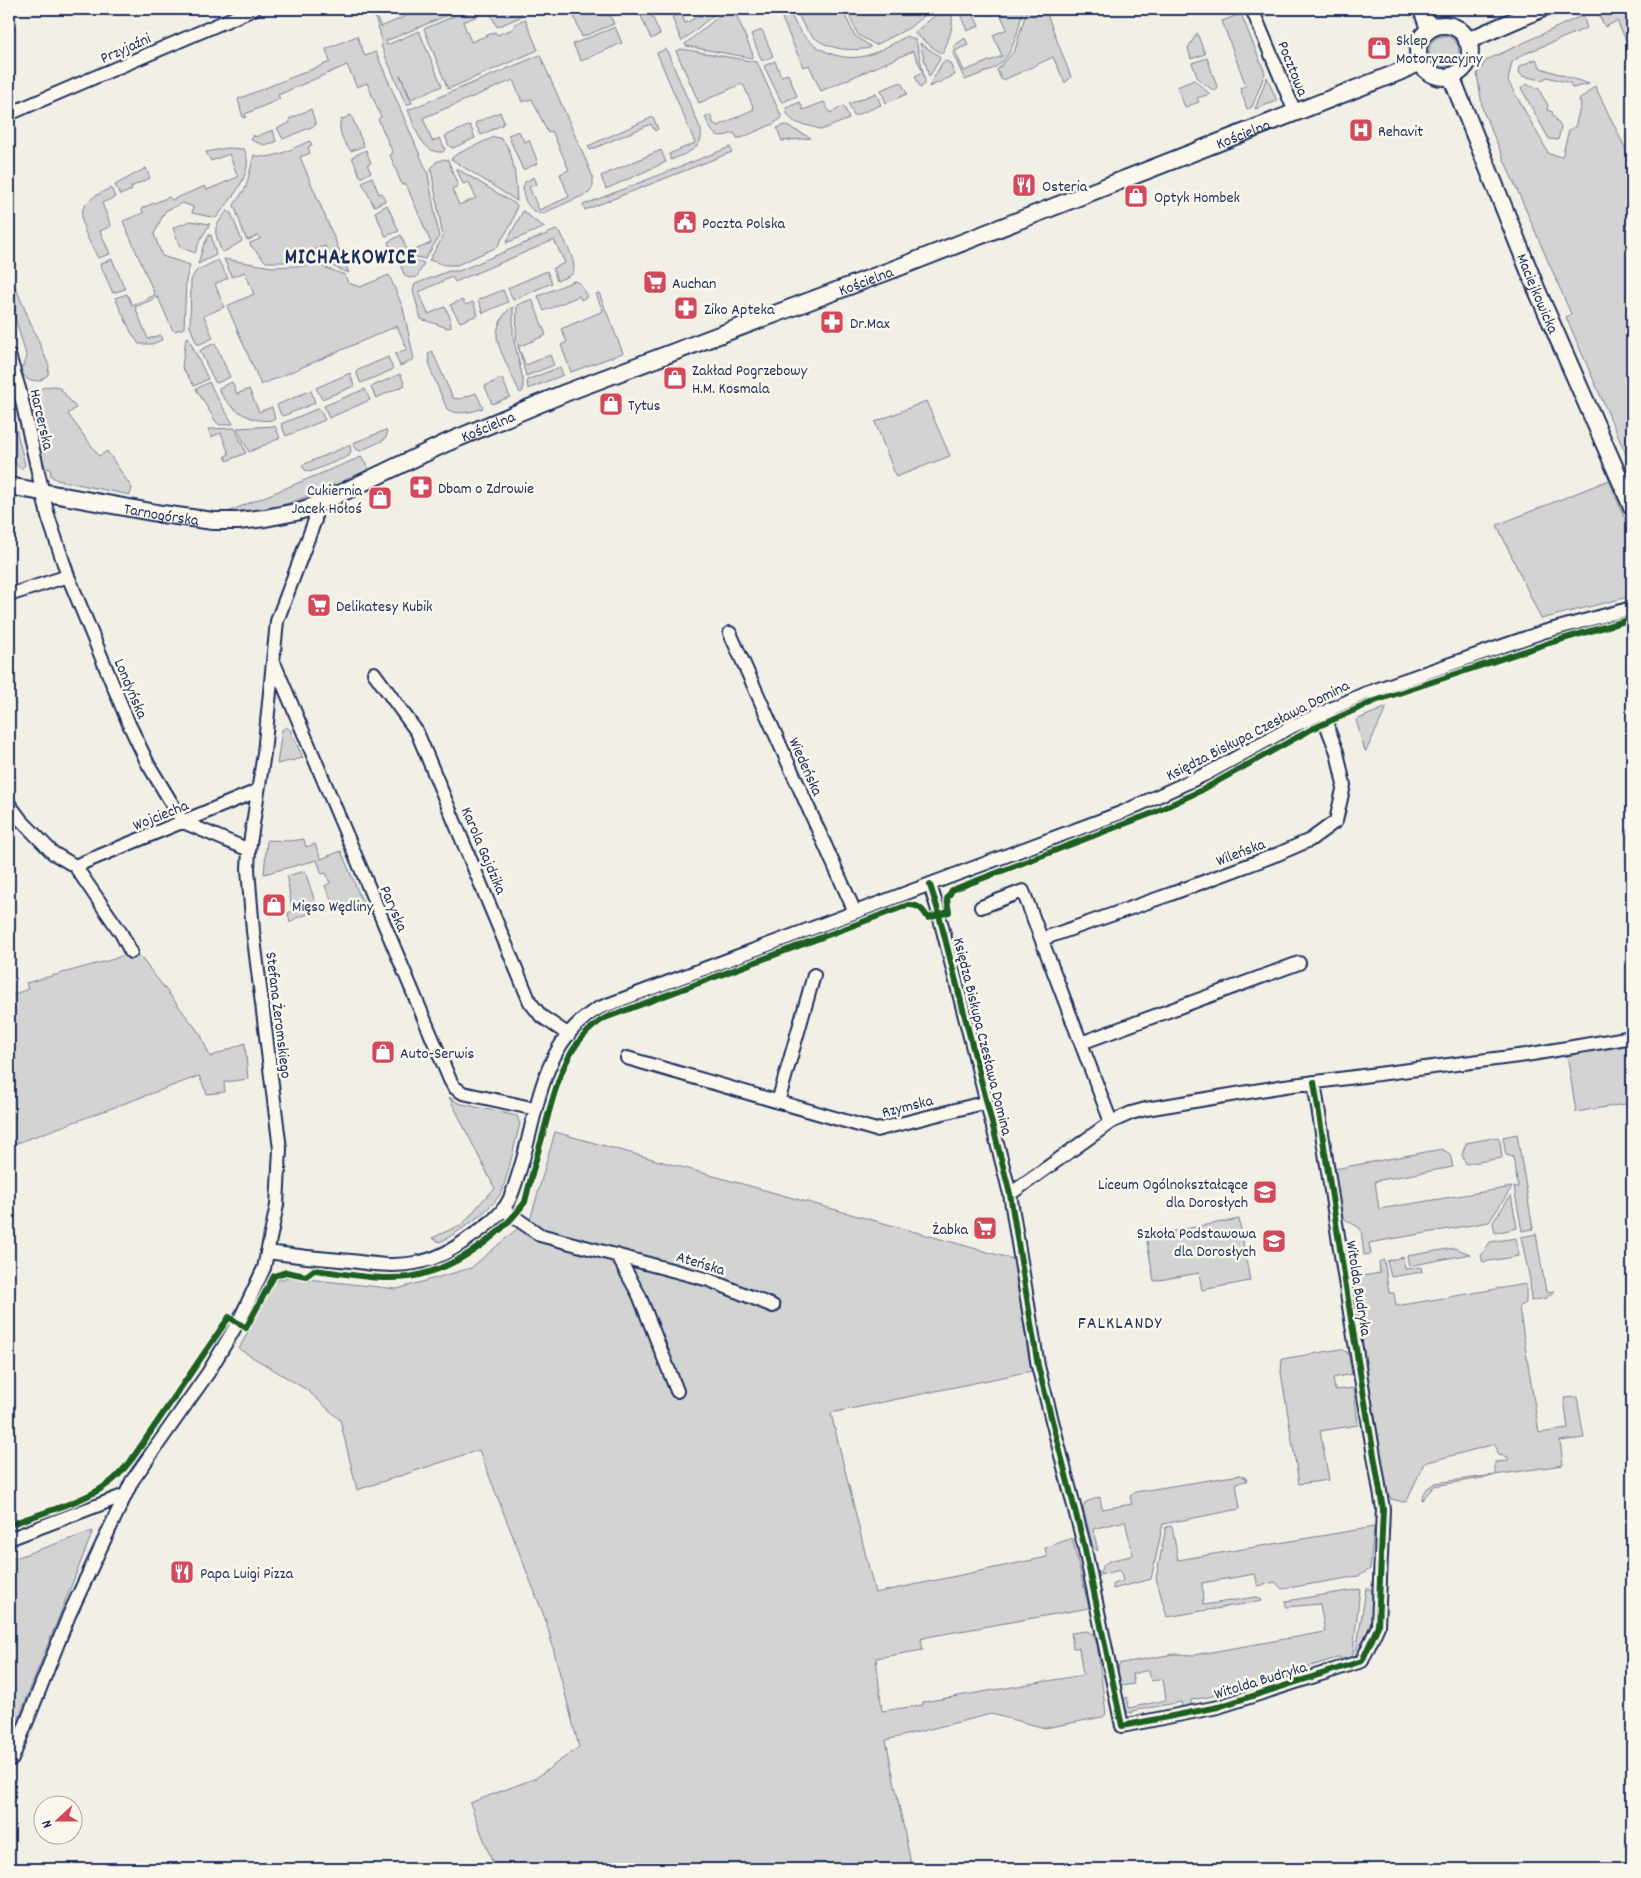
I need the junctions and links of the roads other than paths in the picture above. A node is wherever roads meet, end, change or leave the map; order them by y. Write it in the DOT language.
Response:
graph roads {
  1 [pos="254,9"];
  2 [pos="1252,9"];
  3 [pos="1422,9"];
  4 [pos="1541,9"];
  5 [pos="1429,29"];
  6 [pos="1467,41"];
  7 [pos="1421,62"];
  8 [pos="1451,76"];
  9 [pos="1295,112"];
  10 [pos="9,114"];
  11 [pos="9,355"];
  12 [pos="14,394"];
  13 [pos="9,486"];
  14 [pos="42,492"];
  15 [pos="314,506"];
  16 [pos="1632,507"];
  17 [pos="68,576"];
  18 [pos="9,595"];
  19 [pos="1632,608"];
  20 [pos="730,633"];
  21 [pos="274,663"];
  22 [pos="374,673"];
  23 [pos="1329,709"];
  24 [pos="257,791"];
  25 [pos="9,804"];
  26 [pos="183,822"];
  27 [pos="249,850"];
  28 [pos="75,866"];
  29 [pos="930,885"];
  30 [pos="981,907"];
  31 [pos="855,912"];
  32 [pos="1042,939"];
  33 [pos="131,952"];
  34 [pos="1298,963"];
  35 [pos="814,975"];
  36 [pos="568,1035"];
  37 [pos="1632,1037"];
  38 [pos="1081,1043"];
  39 [pos="627,1058"];
  40 [pos="1314,1082"];
  41 [pos="778,1102"];
  42 [pos="987,1102"];
  43 [pos="536,1109"];
  44 [pos="1111,1122"];
  45 [pos="1010,1194"];
  46 [pos="503,1209"];
  47 [pos="268,1252"];
  48 [pos="617,1255"];
  49 [pos="773,1306"];
  50 [pos="677,1391"];
  51 [pos="125,1495"];
  52 [pos="9,1539"];
  53 [pos="9,1756"];
  1 -- 10 [label="street, Przyjaźni"];
  2 -- 9 [label="street, Pocztowa"];
  3 -- 5 [label="street"];
  4 -- 6 [label="street"];
  5 -- 6 [label="street"];
  5 -- 7 [label="street"];
  6 -- 8 [label="street"];
  7 -- 8 [label="street"];
  7 -- 9 [label="street, Kościelna"];
  8 -- 16 [label="street, Maciejkowicka"];
  9 -- 15 [label="street, Kościelna"];
  11 -- 12 [label="street, Harcerska"];
  12 -- 14 [label="street, Harcerska"];
  13 -- 14 [label="street, Tarnogórska"];
  14 -- 15 [label="street, Tarnogórska"];
  14 -- 17 [label="street, Londyńska"];
  15 -- 21 [label="street, Stefana Żeromskiego"];
  17 -- 18 [label="street"];
  17 -- 26 [label="street, Londyńska"];
  19 -- 23 [label="street, Księdza Biskupa Czesława Domina"];
  20 -- 31 [label="street, Wiedeńska"];
  21 -- 24 [label="street, Stefana Żeromskiego"];
  21 -- 43 [label="street, Paryska"];
  22 -- 36 [label="street, Karola Gajdzika"];
  23 -- 29 [label="street, Księdza Biskupa Czesława Domina"];
  23 -- 32 [label="street, Wileńska"];
  24 -- 26 [label="street, Wojciecha"];
  24 -- 27 [label="street, Stefana Żeromskiego"];
  25 -- 28 [label="street"];
  26 -- 27 [label="street"];
  26 -- 28 [label="street, Wojciecha"];
  27 -- 47 [label="street, Stefana Żeromskiego"];
  28 -- 33 [label="street"];
  29 -- 31 [label="street, Księdza Biskupa Czesława Domina"];
  29 -- 42 [label="street, Księdza Biskupa Czesława Domina"];
  30 -- 32 [label="street"];
  31 -- 36 [label="street, Księdza Biskupa Czesława Domina"];
  32 -- 38 [label="street"];
  34 -- 38 [label="street"];
  35 -- 41 [label="street"];
  36 -- 43 [label="street, Księdza Biskupa Czesława Domina"];
  37 -- 40 [label="street"];
  38 -- 44 [label="street"];
  39 -- 41 [label="street, Rzymska"];
  40 -- 44 [label="street"];
  40 -- 45 [label="street, Witolda Budryka"];
  41 -- 42 [label="street, Rzymska"];
  42 -- 45 [label="street, Księdza Biskupa Czesława Domina"];
  43 -- 46 [label="street, Księdza Biskupa Czesława Domina"];
  44 -- 45 [label="street"];
  46 -- 47 [label="street, Księdza Biskupa Czesława Domina"];
  46 -- 48 [label="street, Ateńska"];
  47 -- 51 [label="street, Stefana Żeromskiego"];
  48 -- 49 [label="street, Ateńska"];
  48 -- 50 [label="street"];
  51 -- 52 [label="street"];
  51 -- 53 [label="street, Stefana Żeromskiego"];
}
